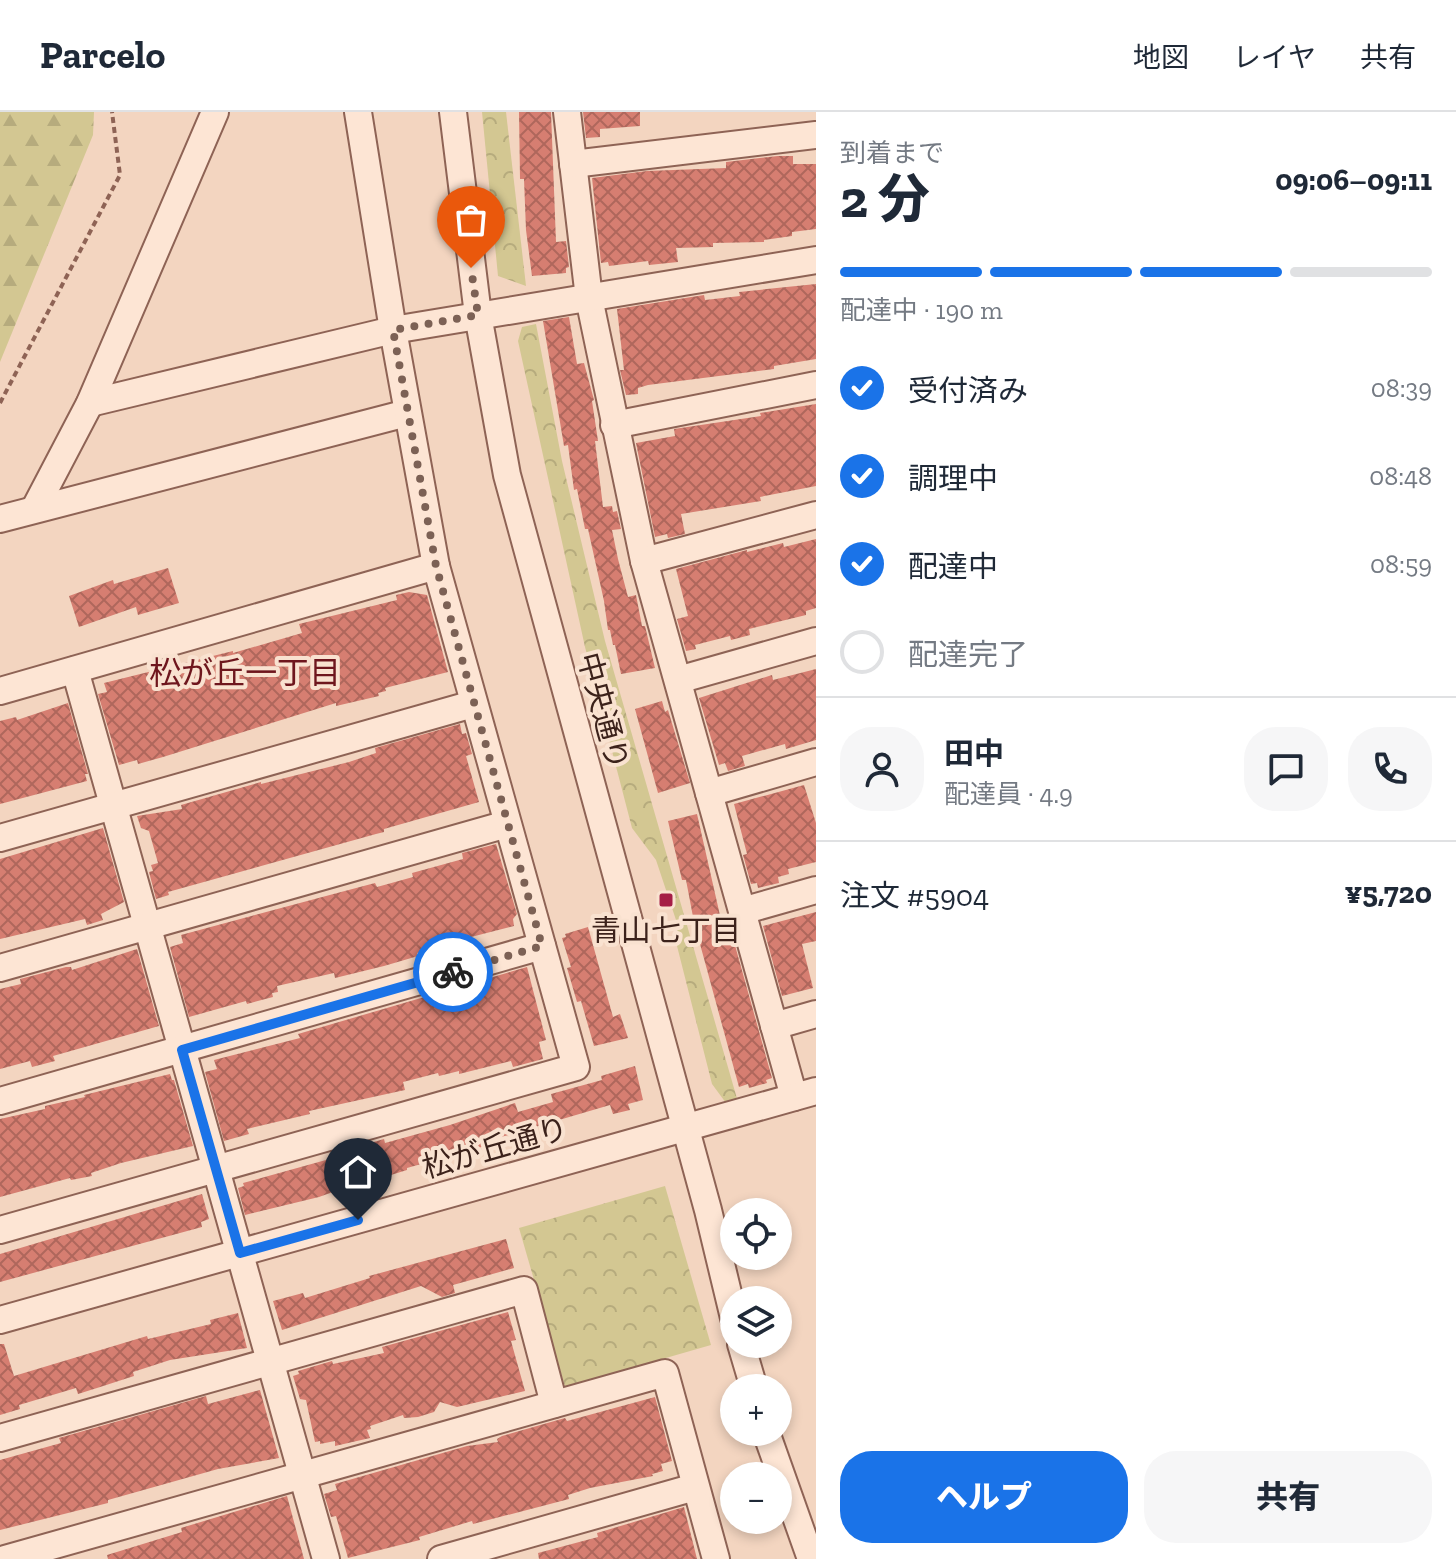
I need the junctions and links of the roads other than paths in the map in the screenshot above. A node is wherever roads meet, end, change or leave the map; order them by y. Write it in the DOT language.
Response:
graph roads {
  1 [pos="215,112"];
  2 [pos="358,112"];
  3 [pos="453,112"];
  4 [pos="567,112"];
  5 [pos="816,135"];
  6 [pos="573,164"];
  7 [pos="816,260"];
  8 [pos="589,298"];
  9 [pos="478,315"];
  10 [pos="393,330"];
  11 [pos="816,385"];
  12 [pos="90,403"];
  13 [pos="407,413"];
  14 [pos="614,425"];
  15 [pos="35,508"];
  16 [pos="816,515"];
  17 [pos="0,519"];
  18 [pos="644,561"];
  19 [pos="436,566"];
  20 [pos="816,641"];
  21 [pos="75,670"];
  22 [pos="678,680"];
  23 [pos="0,691"];
  24 [pos="473,704"];
  25 [pos="816,762"];
  26 [pos="709,793"];
  27 [pos="113,806"];
  28 [pos="507,824"];
  29 [pos="0,838"];
  30 [pos="816,890"];
  31 [pos="742,911"];
  32 [pos="147,926"];
  33 [pos="542,946"];
  34 [pos="0,968"];
  35 [pos="816,1014"];
  36 [pos="774,1026"];
  37 [pos="182,1050"];
  38 [pos="805,1094"];
  39 [pos="0,1101"];
  40 [pos="684,1128"];
  41 [pos="216,1168"];
  42 [pos="0,1230"];
  43 [pos="240,1253"];
  44 [pos="726,1286"];
  45 [pos="0,1320"];
  46 [pos="270,1361"];
  47 [pos="554,1404"];
  48 [pos="0,1438"];
  49 [pos="771,1446"];
  50 [pos="303,1475"];
  51 [pos="695,1487"];
  52 [pos="5,1559"];
  53 [pos="326,1559"];
  54 [pos="441,1559"];
  55 [pos="716,1559"];
  56 [pos="811,1559"];
  1 -- 12 [label="street"];
  2 -- 10 [label="street"];
  3 -- 9 [label="street, 中央通り"];
  4 -- 6 [label="street"];
  5 -- 6 [label="street"];
  6 -- 8 [label="street"];
  7 -- 8 [label="street"];
  8 -- 9 [label="street"];
  8 -- 14 [label="street"];
  9 -- 10 [label="street"];
  9 -- 40 [label="street, 中央通り"];
  10 -- 12 [label="street"];
  10 -- 13 [label="street"];
  11 -- 14 [label="street"];
  12 -- 15 [label="street"];
  13 -- 15 [label="street"];
  13 -- 19 [label="street"];
  14 -- 18 [label="street"];
  15 -- 17 [label="street"];
  16 -- 18 [label="street"];
  18 -- 22 [label="street"];
  19 -- 21 [label="street"];
  19 -- 24 [label="street"];
  20 -- 22 [label="street"];
  21 -- 23 [label="street"];
  21 -- 27 [label="street"];
  22 -- 26 [label="street"];
  24 -- 27 [label="street"];
  24 -- 28 [label="street"];
  25 -- 26 [label="street"];
  26 -- 31 [label="street"];
  27 -- 29 [label="street"];
  27 -- 32 [label="street"];
  28 -- 32 [label="street"];
  28 -- 33 [label="street"];
  30 -- 31 [label="street"];
  31 -- 36 [label="street"];
  32 -- 34 [label="street"];
  32 -- 37 [label="street"];
  33 -- 37 [label="street"];
  33 -- 41 [label="street"];
  35 -- 36 [label="street"];
  36 -- 38 [label="street"];
  37 -- 39 [label="street"];
  37 -- 41 [label="street"];
  38 -- 40 [label="street, 松が丘通り"];
  40 -- 43 [label="street, 松が丘通り"];
  40 -- 44 [label="street, 中央通り"];
  41 -- 42 [label="street"];
  41 -- 43 [label="street"];
  43 -- 45 [label="street, 松が丘通り"];
  43 -- 46 [label="street"];
  46 -- 47 [label="street"];
  46 -- 48 [label="street"];
  46 -- 50 [label="street"];
  47 -- 50 [label="street"];
  47 -- 51 [label="street"];
  49 -- 56 [label="street"];
  50 -- 52 [label="street"];
  50 -- 53 [label="street"];
  51 -- 54 [label="street"];
  51 -- 55 [label="street"];
}
